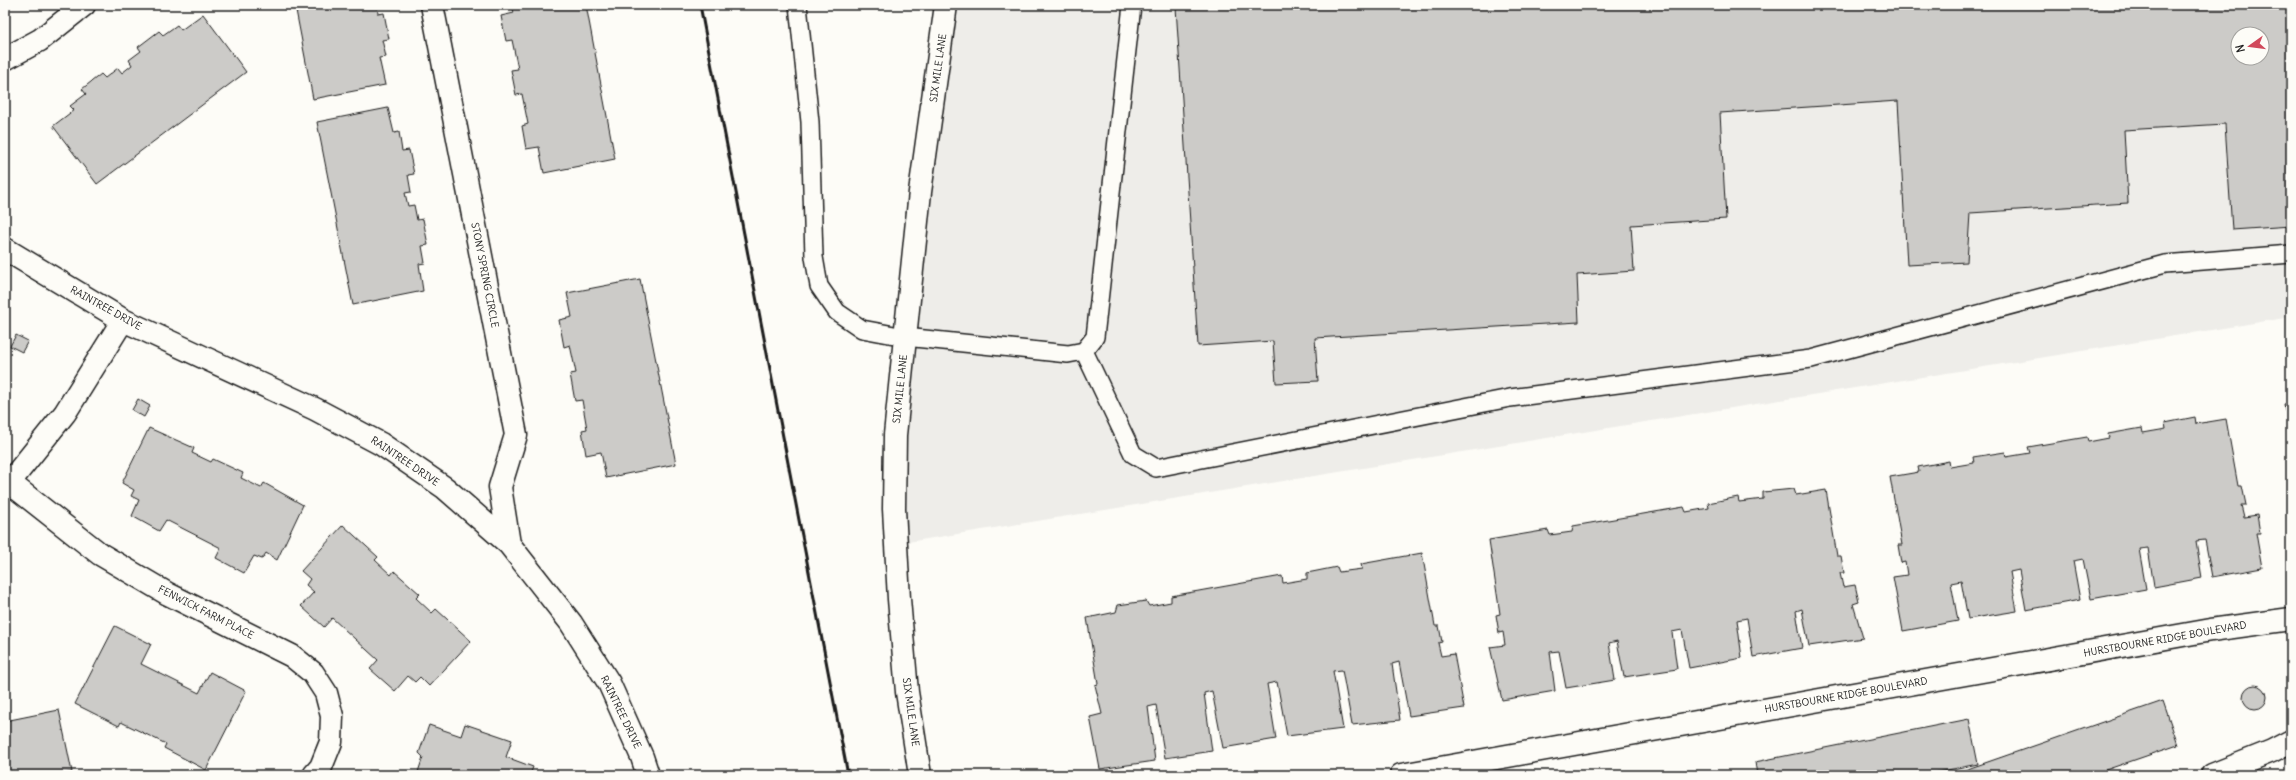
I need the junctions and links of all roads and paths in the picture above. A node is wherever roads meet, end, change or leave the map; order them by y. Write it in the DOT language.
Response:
graph roads {
  1 [pos="84,5"];
  2 [pos="432,5"];
  3 [pos="798,5"];
  4 [pos="946,5"];
  5 [pos="1132,5"];
  6 [pos="5,59"];
  7 [pos="5,249"];
  8 [pos="2291,254"];
  9 [pos="123,320"];
  10 [pos="905,337"];
  11 [pos="1084,351"];
  12 [pos="8,486"];
  13 [pos="509,544"];
  14 [pos="2291,619"];
  15 [pos="2291,741"];
  16 [pos="314,775"];
  17 [pos="648,775"];
  18 [pos="920,775"];
  19 [pos="1401,775"];
  20 [pos="2212,775"];
  1 -- 6 [label="street"];
  2 -- 13 [label="street, STONY SPRING CIRCLE"];
  3 -- 10 [label="lane"];
  4 -- 10 [label="street, SIX MILE LANE"];
  5 -- 11 [label="lane"];
  7 -- 9 [label="street, RAINTREE DRIVE"];
  8 -- 11 [label="lane"];
  9 -- 12 [label="street"];
  9 -- 13 [label="street, RAINTREE DRIVE"];
  10 -- 11 [label="lane"];
  10 -- 18 [label="street, SIX MILE LANE"];
  12 -- 16 [label="street, FENWICK FARM PLACE"];
  13 -- 17 [label="street, RAINTREE DRIVE"];
  14 -- 19 [label="street, HURSTBOURNE RIDGE BOULEVARD"];
  15 -- 20 [label="street"];
}
